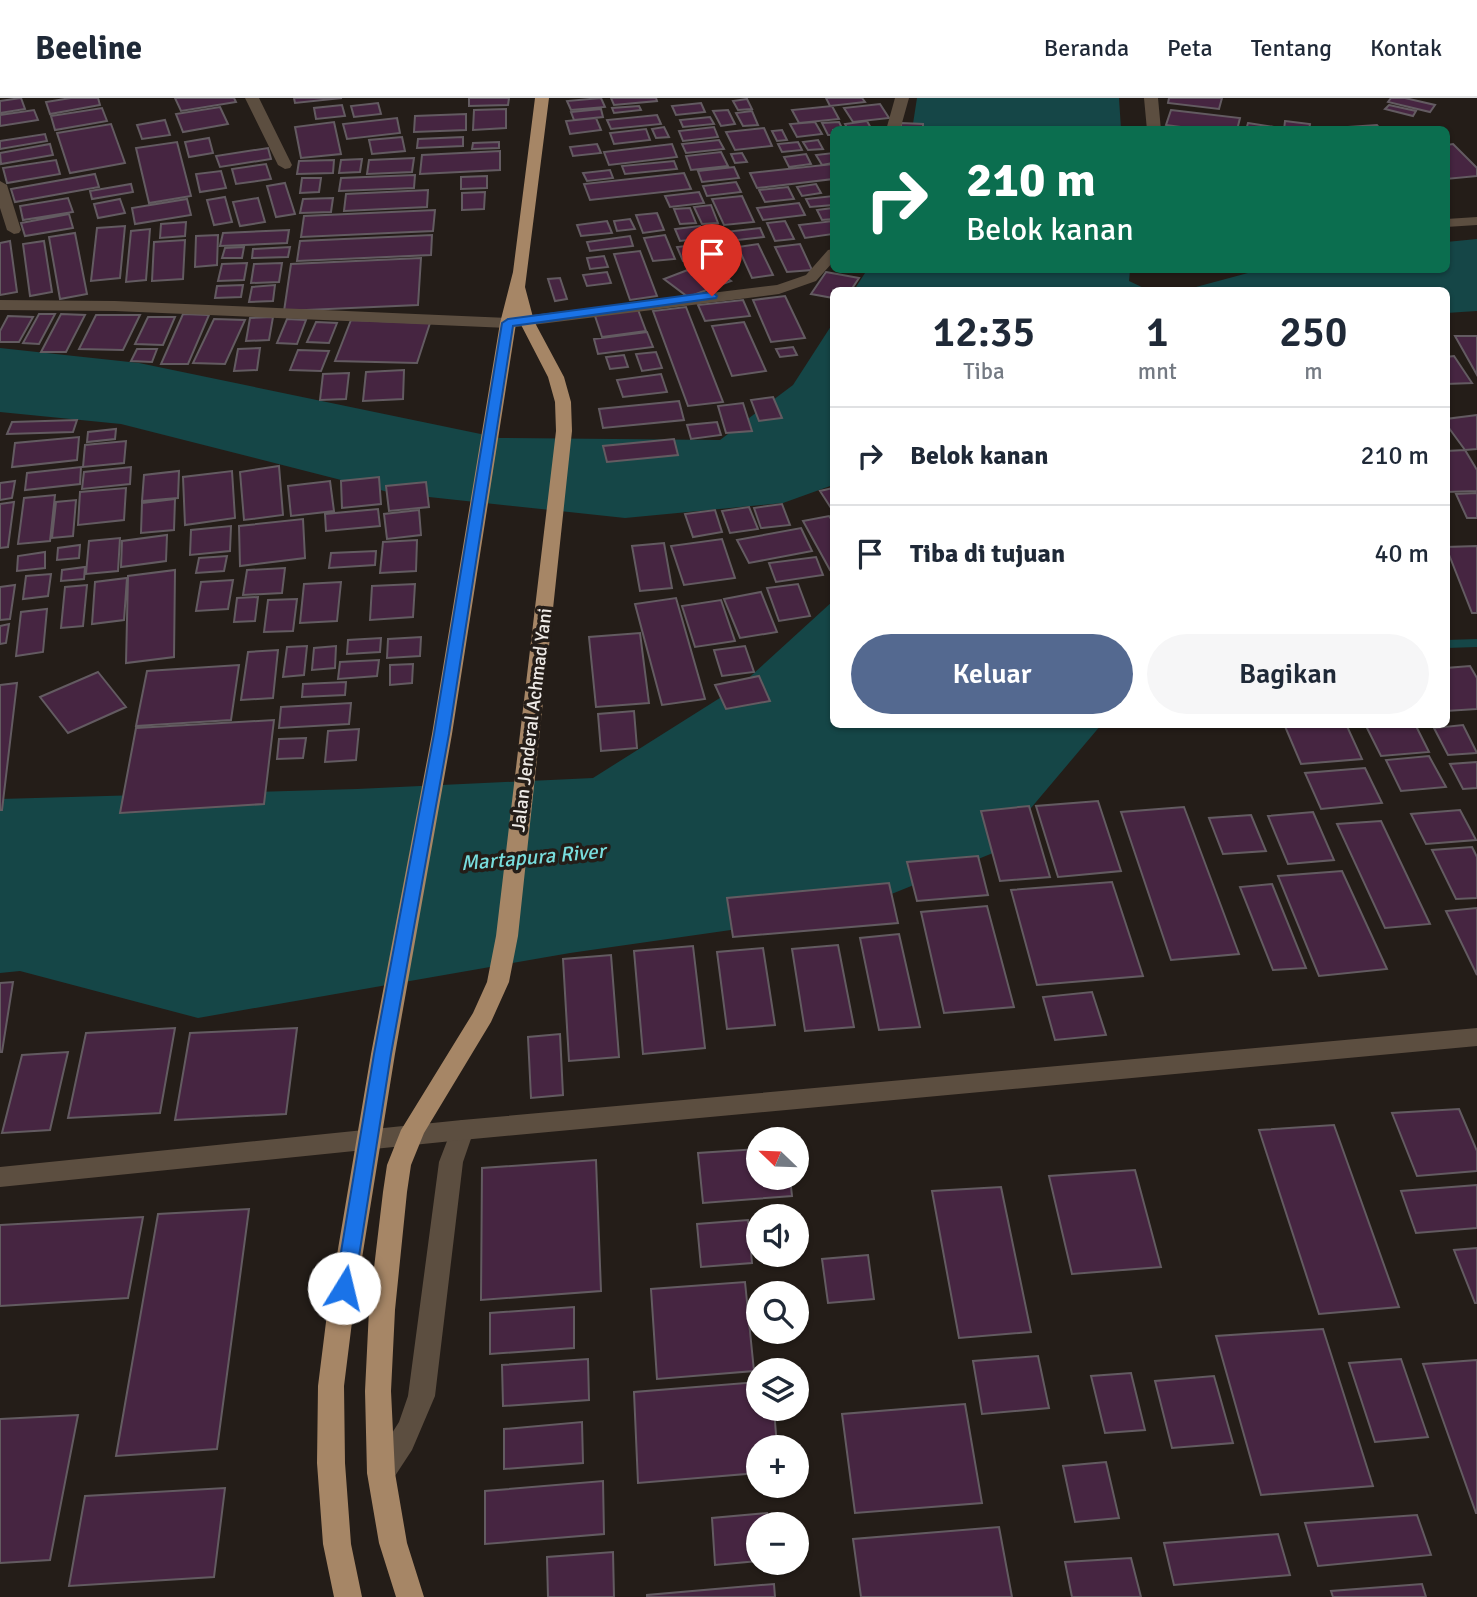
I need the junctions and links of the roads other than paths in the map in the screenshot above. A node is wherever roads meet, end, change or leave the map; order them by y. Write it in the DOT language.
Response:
graph roads {
  1 [pos="252,98"];
  2 [pos="542,98"];
  3 [pos="902,98"];
  4 [pos="1151,98"];
  5 [pos="894,126"];
  6 [pos="1153,126"];
  7 [pos="285,165"];
  8 [pos="0,185"];
  9 [pos="1477,221"];
  10 [pos="1450,223"];
  11 [pos="14,230"];
  12 [pos="830,256"];
  13 [pos="518,283"];
  14 [pos="0,305"];
  15 [pos="526,321"];
  16 [pos="508,323"];
  17 [pos="1477,1037"];
  18 [pos="462,1130"];
  19 [pos="0,1177"];
  20 [pos="381,1473"];
  21 [pos="348,1597"];
  22 [pos="410,1597"];
  1 -- 7 [label="street"];
  2 -- 13 [label="highway, Jalan Jenderal Achmad Yani"];
  3 -- 5 [label="street"];
  4 -- 6 [label="street"];
  8 -- 11 [label="street"];
  9 -- 10 [label="street"];
  12 -- 15 [label="street"];
  13 -- 15 [label="highway, Jalan Jenderal Achmad Yani"];
  13 -- 16 [label="highway, Jalan Jenderal Achmad Yani"];
  14 -- 16 [label="street"];
  15 -- 16 [label="street"];
  15 -- 20 [label="highway, Jalan Jenderal Achmad Yani"];
  16 -- 21 [label="highway, Jalan Jenderal Achmad Yani"];
  17 -- 18 [label="street"];
  18 -- 19 [label="street"];
  18 -- 20 [label="street"];
  20 -- 22 [label="highway, Jalan Jenderal Achmad Yani"];
}
